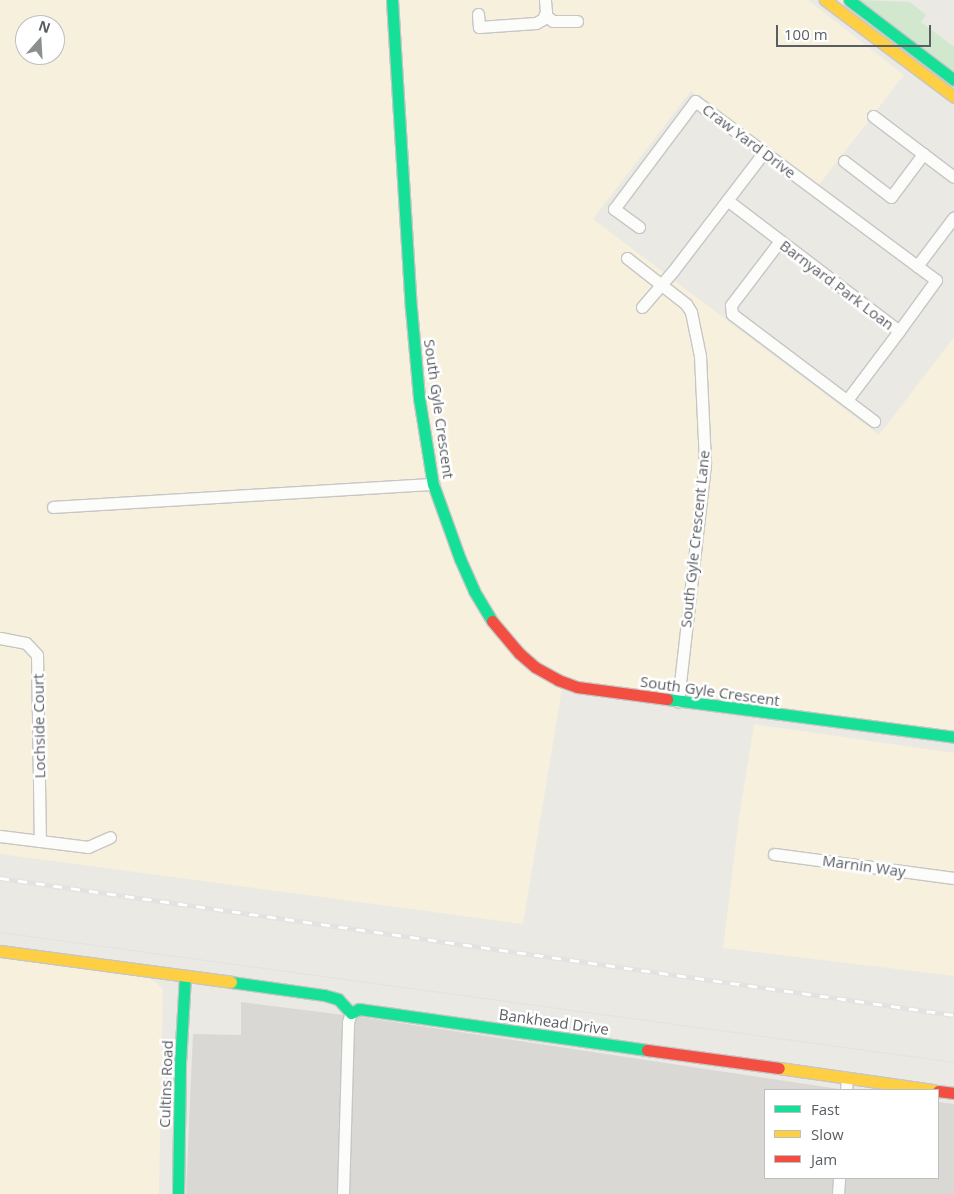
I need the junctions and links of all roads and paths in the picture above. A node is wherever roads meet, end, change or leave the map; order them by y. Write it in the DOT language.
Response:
graph roads {
  1 [pos="392,0"];
  2 [pos="545,0"];
  3 [pos="825,0"];
  4 [pos="849,0"];
  5 [pos="478,14"];
  6 [pos="545,16"];
  7 [pos="577,20"];
  8 [pos="954,80"];
  9 [pos="954,97"];
  10 [pos="873,116"];
  11 [pos="764,152"];
  12 [pos="923,154"];
  13 [pos="844,161"];
  14 [pos="954,177"];
  15 [pos="727,200"];
  16 [pos="954,218"];
  17 [pos="639,227"];
  18 [pos="779,242"];
  19 [pos="627,258"];
  20 [pos="917,266"];
  21 [pos="936,280"];
  22 [pos="662,284"];
  23 [pos="642,307"];
  24 [pos="899,331"];
  25 [pos="847,400"];
  26 [pos="874,421"];
  27 [pos="433,484"];
  28 [pos="53,507"];
  29 [pos="0,638"];
  30 [pos="678,701"];
  31 [pos="954,737"];
  32 [pos="0,836"];
  33 [pos="110,837"];
  34 [pos="40,841"];
  35 [pos="774,854"];
  36 [pos="954,878"];
  37 [pos="0,951"];
  38 [pos="185,976"];
  39 [pos="351,1013"];
  40 [pos="847,1084"];
  41 [pos="920,1089"];
  42 [pos="939,1091"];
  43 [pos="954,1093"];
  44 [pos="839,1179"];
  45 [pos="178,1194"];
  46 [pos="343,1194"];
  47 [pos="838,1194"];
  1 -- 27 [label="street, South Gyle Crescent"];
  2 -- 6 [label="street"];
  3 -- 9 [label="street"];
  4 -- 8 [label="street"];
  5 -- 6 [label="street"];
  6 -- 7 [label="street"];
  10 -- 12 [label="street"];
  11 -- 15 [label="street"];
  11 -- 17 [label="street, Craw Yard Drive"];
  11 -- 20 [label="street, Craw Yard Drive"];
  12 -- 13 [label="street"];
  12 -- 14 [label="street"];
  15 -- 18 [label="street, Barnyard Park Loan"];
  15 -- 22 [label="street"];
  16 -- 20 [label="street"];
  18 -- 24 [label="street, Barnyard Park Loan"];
  18 -- 25 [label="street"];
  19 -- 22 [label="street, South Gyle Crescent Lane"];
  20 -- 21 [label="street, Craw Yard Drive"];
  21 -- 24 [label="street, Barnyard Park Loan"];
  22 -- 23 [label="street"];
  22 -- 30 [label="street, South Gyle Crescent Lane"];
  24 -- 25 [label="street"];
  25 -- 26 [label="street"];
  27 -- 28 [label="street"];
  27 -- 30 [label="street, South Gyle Crescent"];
  29 -- 34 [label="street, Lochside Court"];
  30 -- 31 [label="street, South Gyle Crescent"];
  32 -- 34 [label="street"];
  33 -- 34 [label="street"];
  35 -- 36 [label="street, Marnin Way"];
  37 -- 38 [label="street"];
  38 -- 39 [label="street"];
  38 -- 45 [label="street, Cultins Road"];
  39 -- 40 [label="street, Bankhead Drive"];
  39 -- 46 [label="street"];
  40 -- 41 [label="street, Bankhead Drive"];
  42 -- 43 [label="street"];
  44 -- 47 [label="street"];
}
